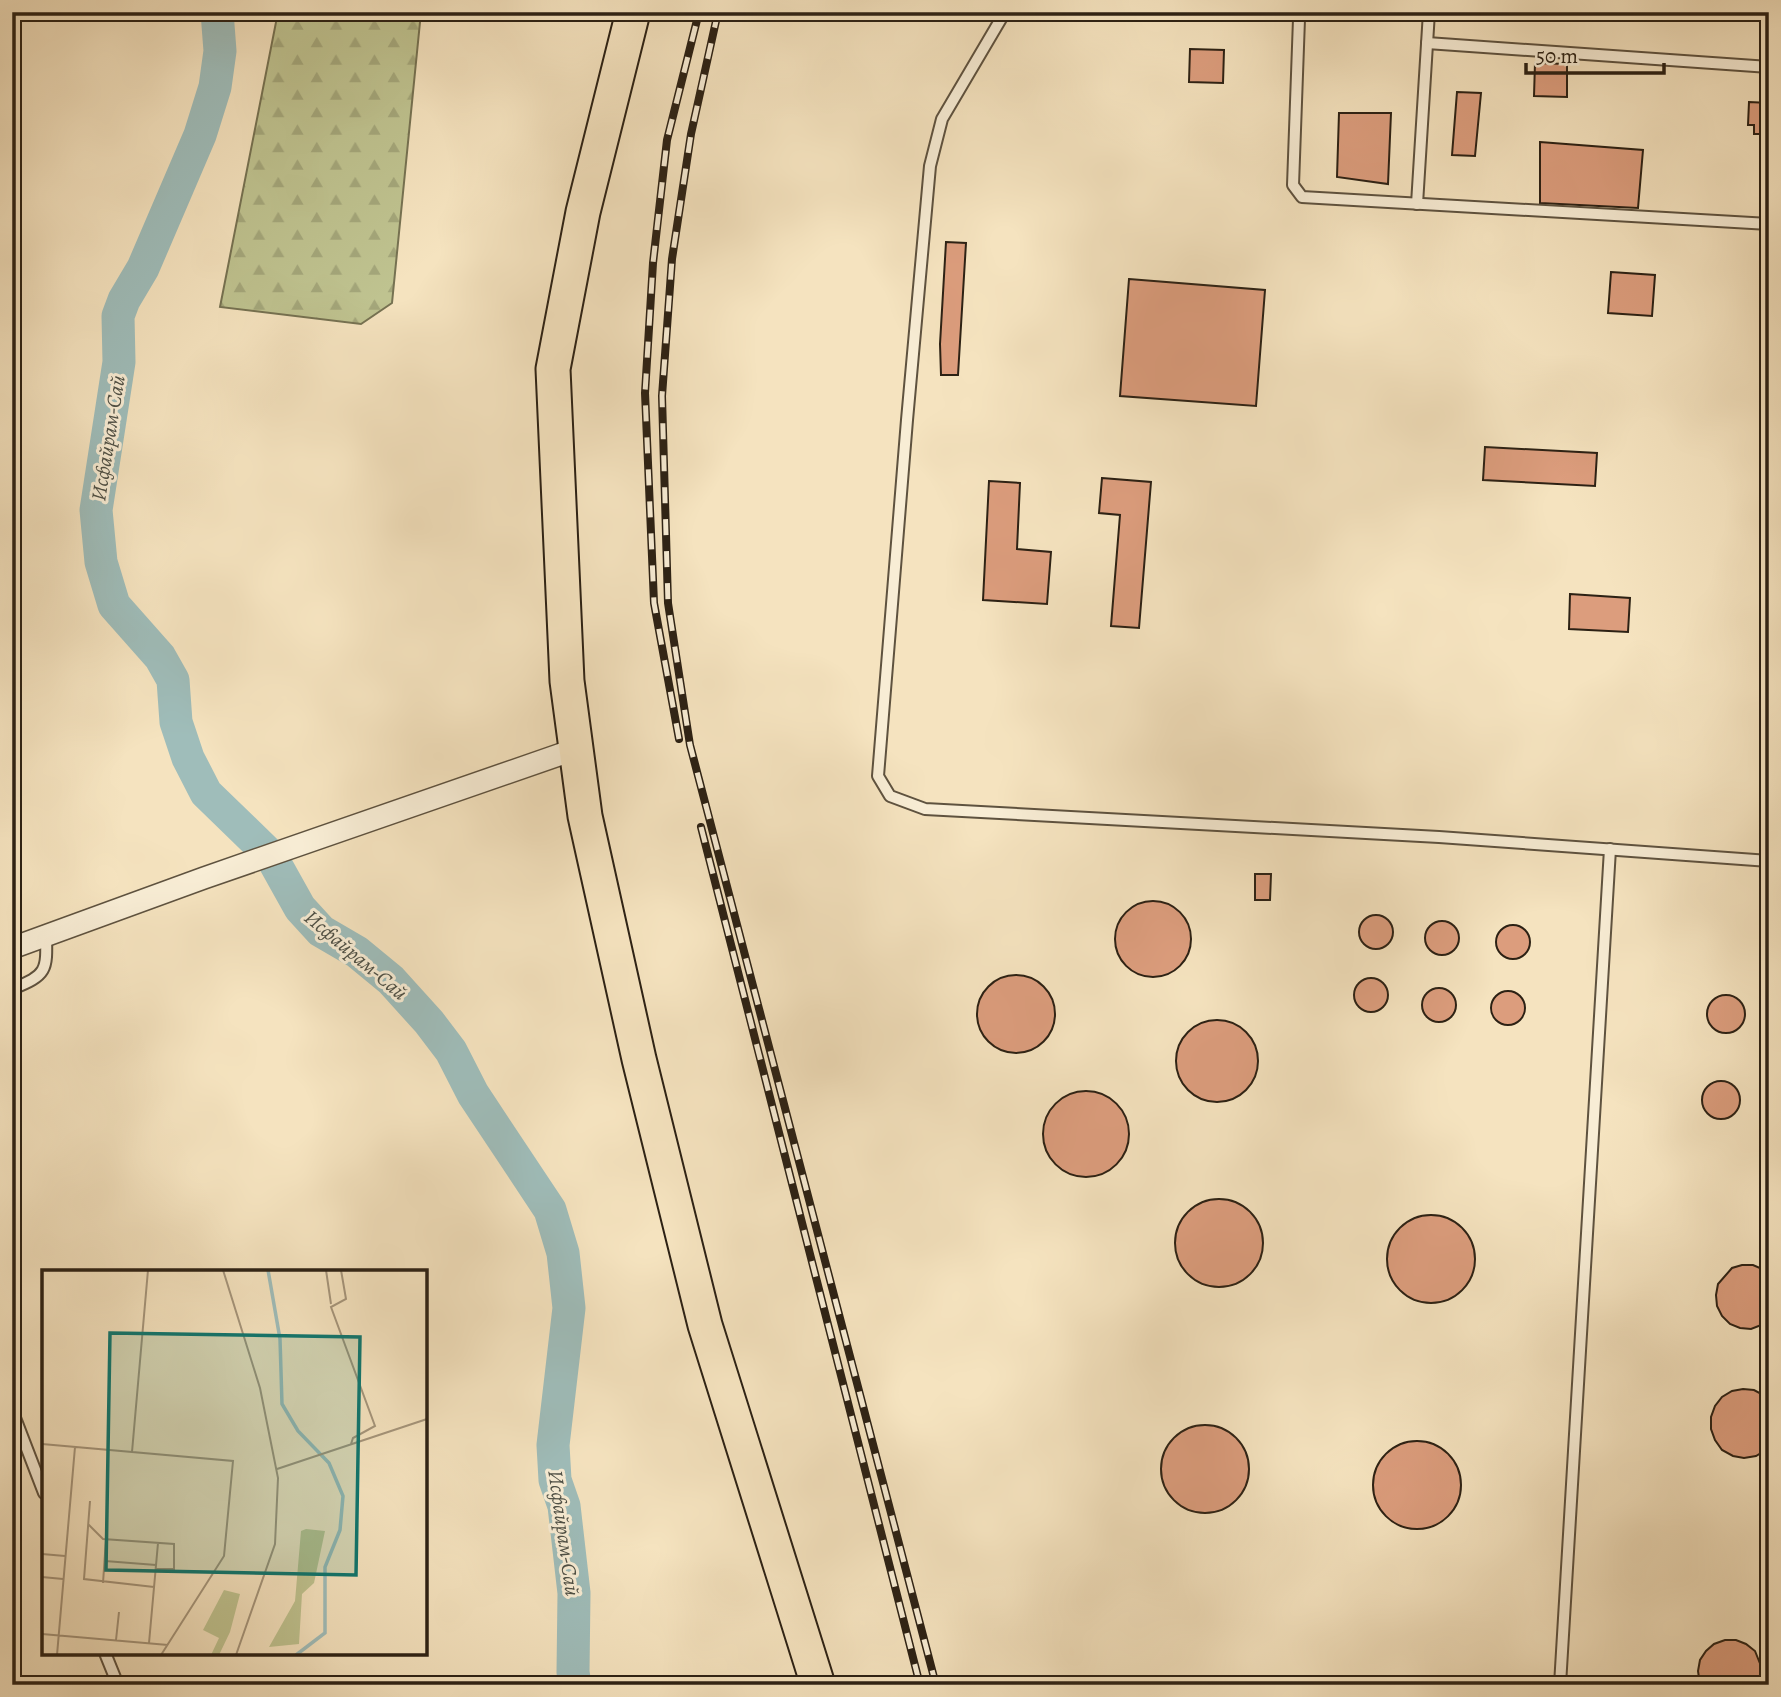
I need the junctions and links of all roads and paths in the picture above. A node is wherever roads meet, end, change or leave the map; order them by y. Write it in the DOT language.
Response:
graph roads {
  1 [pos="633,12"];
  2 [pos="1005,12"];
  3 [pos="1307,12"];
  4 [pos="1384,12"];
  5 [pos="1428,14"];
  6 [pos="1427,43"];
  7 [pos="1769,67"];
  8 [pos="1417,204"];
  9 [pos="1769,224"];
  10 [pos="576,749"];
  11 [pos="1610,849"];
  12 [pos="1769,861"];
  13 [pos="46,935"];
  14 [pos="12,948"];
  15 [pos="12,989"];
  16 [pos="12,1410"];
  17 [pos="42,1488"];
  18 [pos="106,1655"];
  19 [pos="118,1685"];
  20 [pos="818,1685"];
  21 [pos="1560,1685"];
  1 -- 10 [label="main road"];
  2 -- 11 [label="lane"];
  3 -- 8 [label="lane"];
  4 -- 5 [label="lane"];
  5 -- 6 [label="lane"];
  6 -- 7 [label="lane"];
  6 -- 8 [label="lane"];
  8 -- 9 [label="lane"];
  10 -- 13 [label="street"];
  10 -- 20 [label="main road"];
  11 -- 12 [label="lane"];
  11 -- 21 [label="lane"];
  13 -- 14 [label="street"];
  13 -- 15 [label="lane"];
  16 -- 17 [label="lane"];
  18 -- 19 [label="lane"];
}
